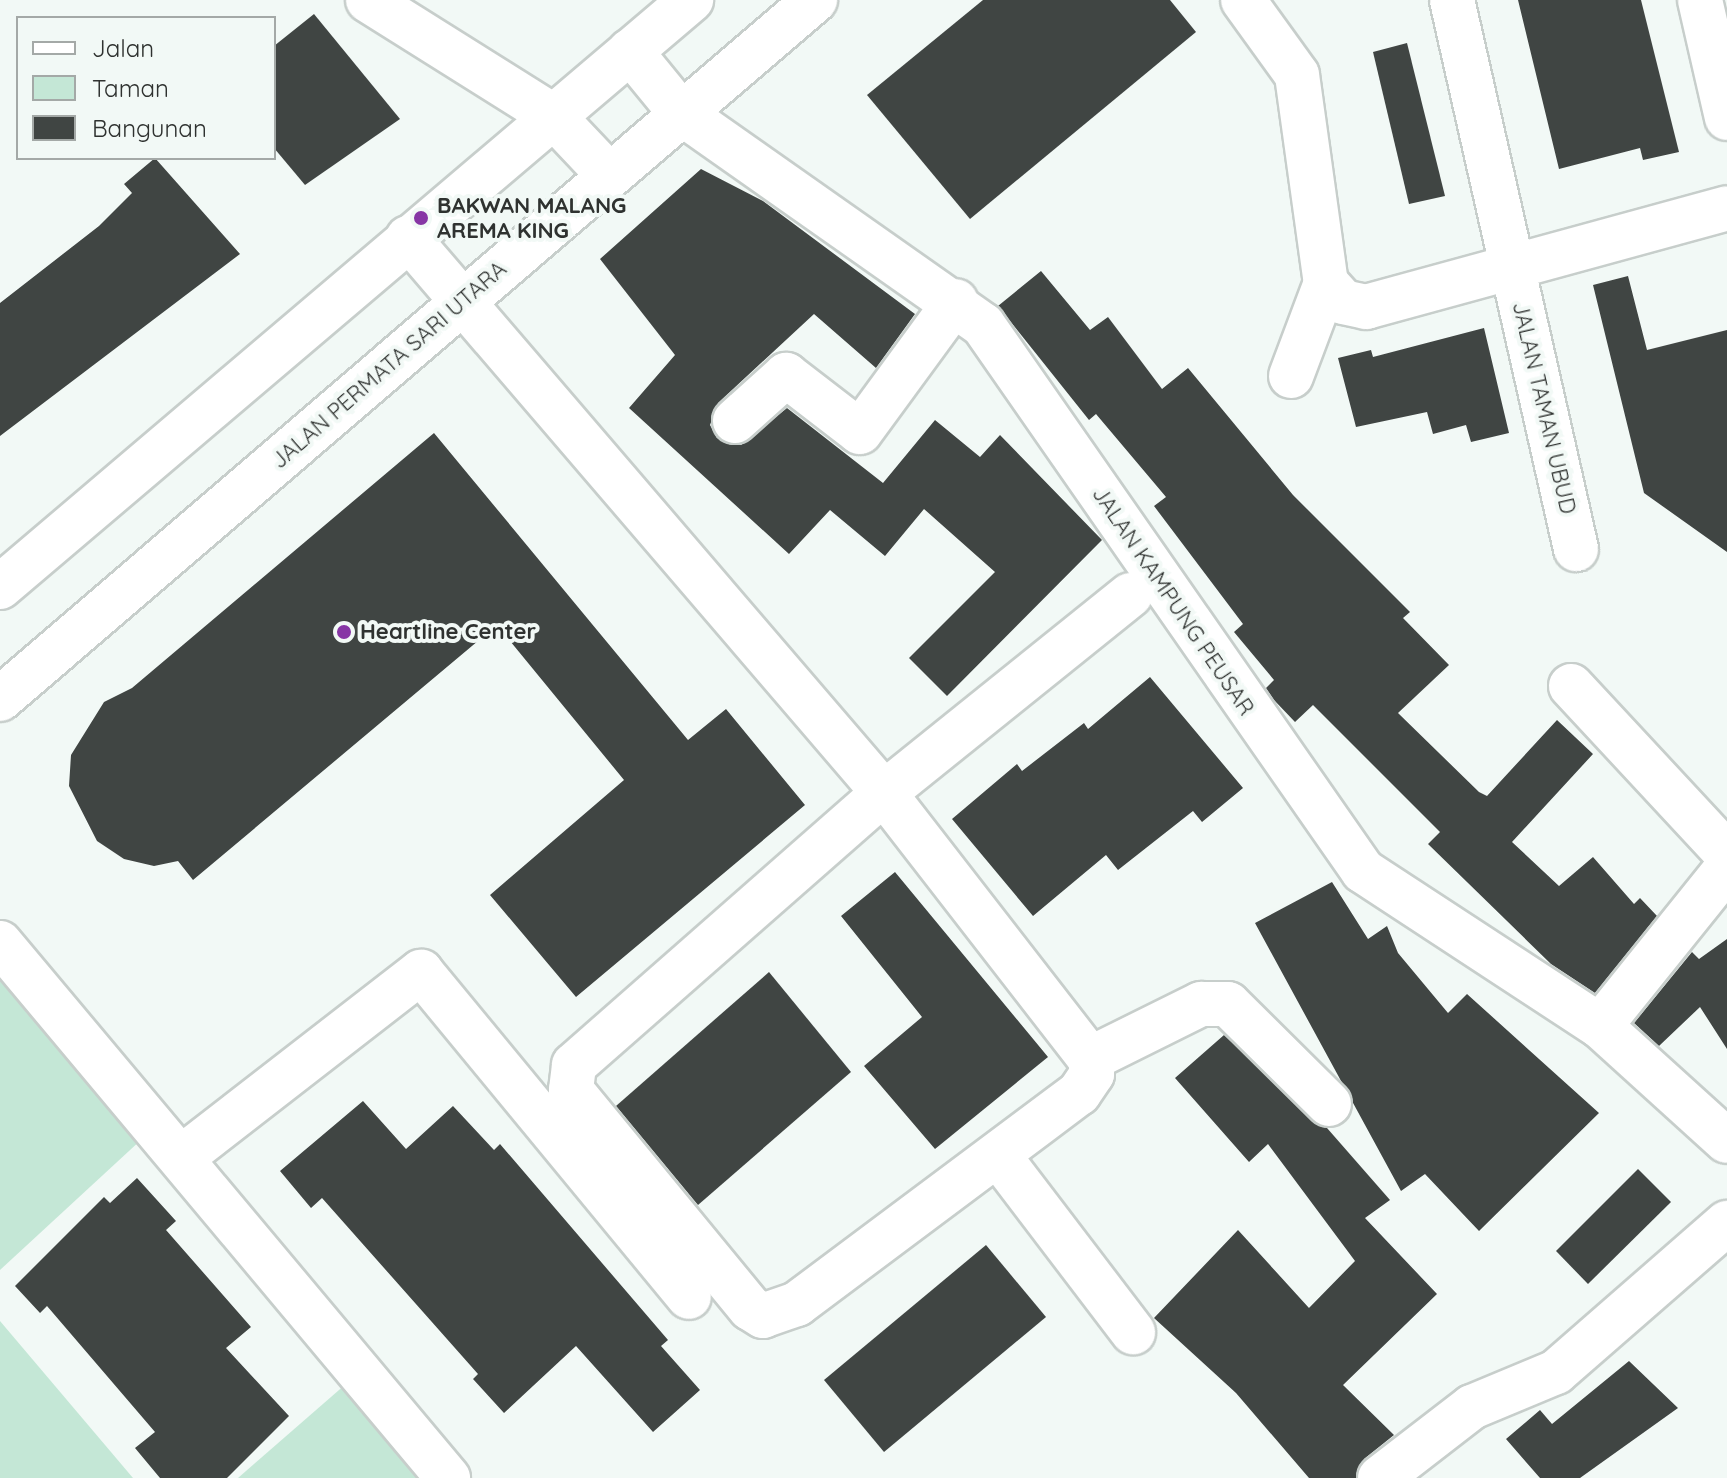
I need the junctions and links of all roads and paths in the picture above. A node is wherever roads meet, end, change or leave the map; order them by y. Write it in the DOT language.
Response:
graph roads {
  1 [pos="368,0"];
  2 [pos="691,0"];
  3 [pos="815,0"];
  4 [pos="1243,0"];
  5 [pos="1452,0"];
  6 [pos="1700,0"];
  7 [pos="630,51"];
  8 [pos="680,112"];
  9 [pos="553,116"];
  10 [pos="1727,118"];
  11 [pos="606,172"];
  12 [pos="1727,208"];
  13 [pos="408,238"];
  14 [pos="1512,267"];
  15 [pos="1326,283"];
  16 [pos="956,301"];
  17 [pos="461,304"];
  18 [pos="1291,376"];
  19 [pos="735,421"];
  20 [pos="1576,549"];
  21 [pos="0,587"];
  22 [pos="1130,595"];
  23 [pos="1571,686"];
  24 [pos="0,699"];
  25 [pos="884,793"];
  26 [pos="1727,854"];
  27 [pos="1727,868"];
  28 [pos="0,943"];
  29 [pos="1600,1026"];
  30 [pos="1090,1059"];
  31 [pos="1329,1104"];
  32 [pos="1727,1141"];
  33 [pos="998,1155"];
  34 [pos="181,1158"];
  35 [pos="1727,1223"];
  36 [pos="689,1297"];
  37 [pos="1133,1332"];
  38 [pos="448,1478"];
  39 [pos="1380,1478"];
  1 -- 9 [label="street"];
  2 -- 7 [label="street"];
  3 -- 8 [label="street, JALAN PERMATA SARI UTARA"];
  4 -- 15 [label="street"];
  5 -- 14 [label="street, JALAN TAMAN UBUD"];
  6 -- 10 [label="street"];
  7 -- 8 [label="street, JALAN KAMPUNG PEUSAR"];
  7 -- 9 [label="street"];
  8 -- 11 [label="street, JALAN PERMATA SARI UTARA"];
  8 -- 16 [label="street, JALAN KAMPUNG PEUSAR"];
  9 -- 11 [label="street"];
  9 -- 13 [label="street"];
  11 -- 17 [label="street, JALAN PERMATA SARI UTARA"];
  12 -- 14 [label="street"];
  13 -- 17 [label="street"];
  13 -- 21 [label="street"];
  14 -- 15 [label="street"];
  14 -- 20 [label="street, JALAN TAMAN UBUD"];
  15 -- 18 [label="street"];
  16 -- 19 [label="street"];
  16 -- 29 [label="street, JALAN KAMPUNG PEUSAR"];
  17 -- 24 [label="street, JALAN PERMATA SARI UTARA"];
  17 -- 25 [label="street"];
  22 -- 25 [label="street"];
  23 -- 26 [label="street"];
  25 -- 30 [label="street"];
  25 -- 33 [label="street"];
  27 -- 29 [label="street"];
  28 -- 34 [label="street"];
  29 -- 32 [label="street, JALAN KAMPUNG PEUSAR"];
  30 -- 31 [label="street"];
  30 -- 33 [label="street"];
  33 -- 37 [label="street"];
  34 -- 36 [label="street"];
  34 -- 38 [label="street"];
  35 -- 39 [label="street"];
}
